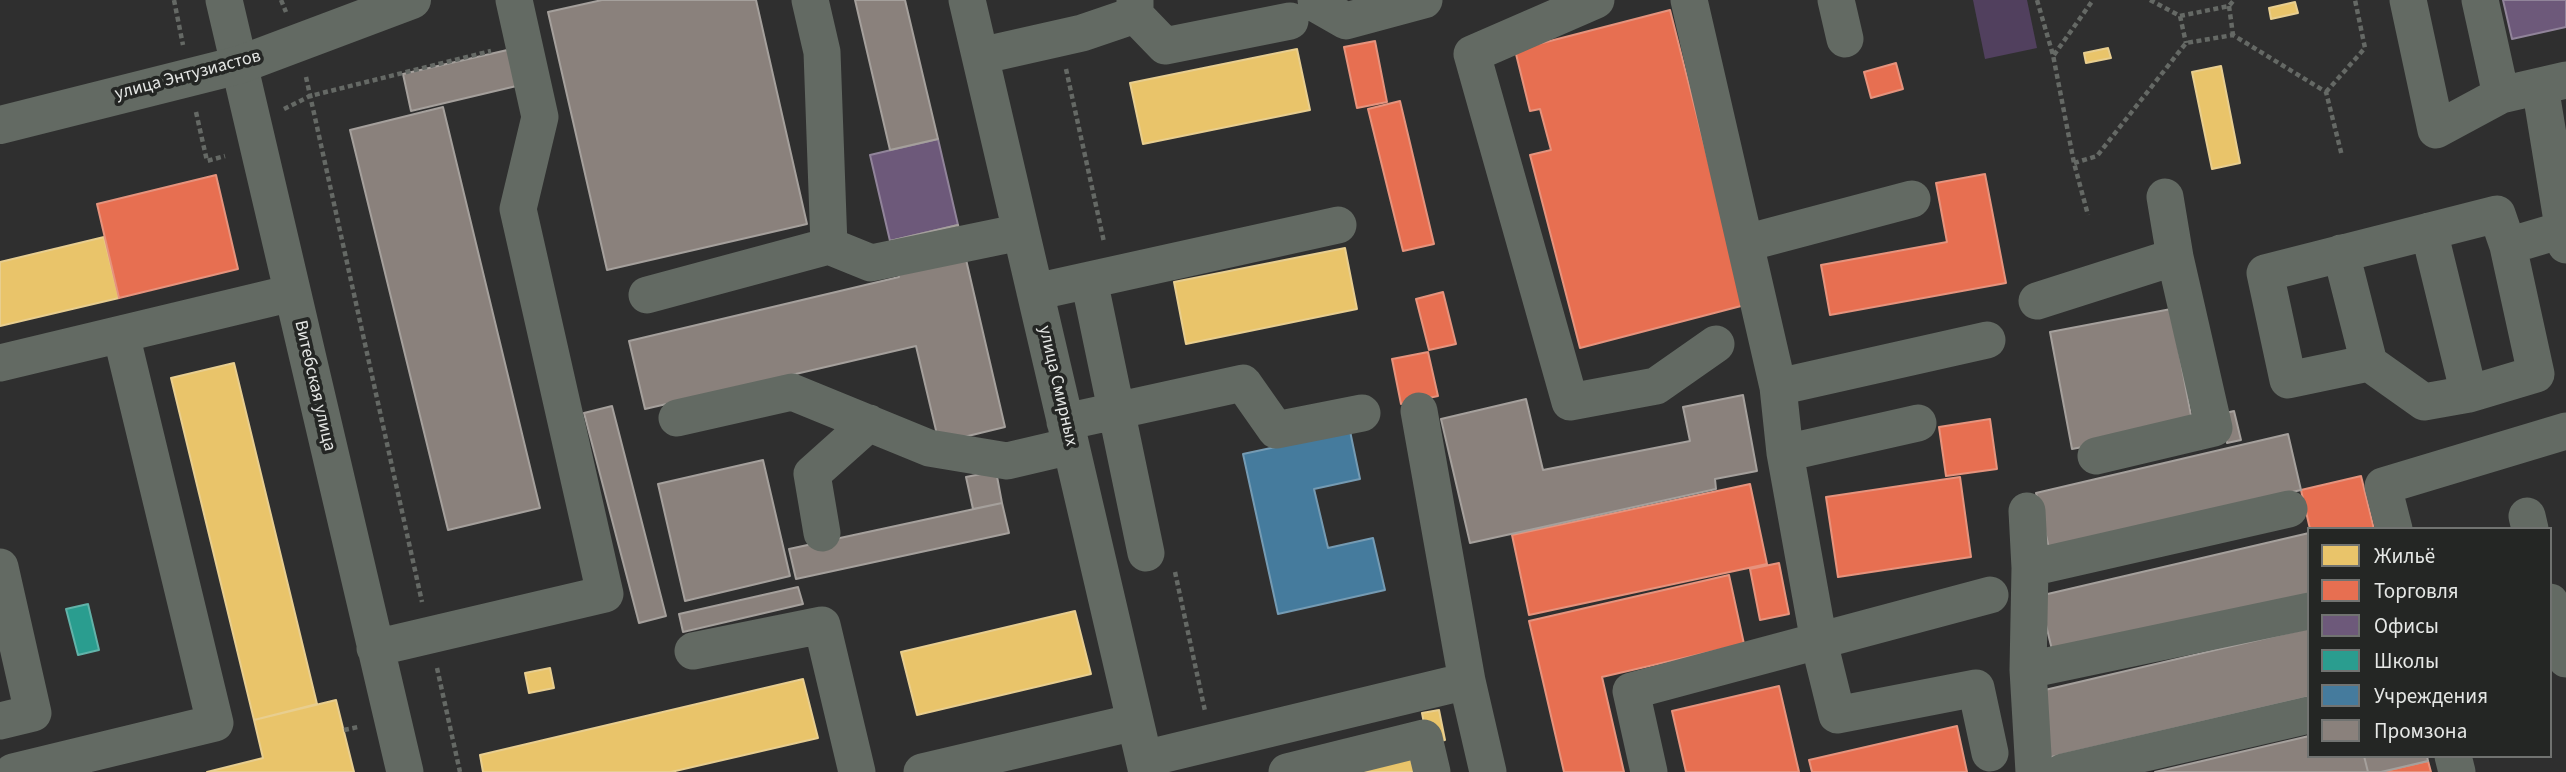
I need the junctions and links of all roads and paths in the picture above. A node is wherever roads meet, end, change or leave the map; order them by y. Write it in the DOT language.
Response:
graph roads {
  1 [pos="224,0"];
  2 [pos="281,0"];
  3 [pos="412,0"];
  4 [pos="810,0"];
  5 [pos="967,0"];
  6 [pos="1424,0"];
  7 [pos="1596,0"];
  8 [pos="1689,0"];
  9 [pos="1836,0"];
  10 [pos="2037,0"];
  11 [pos="2093,0"];
  12 [pos="2150,0"];
  13 [pos="2234,0"];
  14 [pos="2355,0"];
  15 [pos="2408,0"];
  16 [pos="2480,0"];
  17 [pos="515,6"];
  18 [pos="2230,6"];
  19 [pos="1135,8"];
  20 [pos="1303,11"];
  21 [pos="2180,16"];
  22 [pos="2234,35"];
  23 [pos="1845,39"];
  24 [pos="299,43"];
  25 [pos="2186,43"];
  26 [pos="980,55"];
  27 [pos="2053,55"];
  28 [pos="239,65"];
  29 [pos="2553,83"];
  30 [pos="2326,92"];
  31 [pos="2501,95"];
  32 [pos="310,96"];
  33 [pos="198,120"];
  34 [pos="253,124"];
  35 [pos="0,125"];
  36 [pos="204,148"];
  37 [pos="2342,156"];
  38 [pos="2074,163"];
  39 [pos="2165,197"];
  40 [pos="1912,199"];
  41 [pos="2088,215"];
  42 [pos="1338,225"];
  43 [pos="2429,231"];
  44 [pos="1021,232"];
  45 [pos="2564,237"];
  46 [pos="1746,243"];
  47 [pos="829,246"];
  48 [pos="2508,247"];
  49 [pos="2341,253"];
  50 [pos="2175,257"];
  51 [pos="1089,280"];
  52 [pos="1035,292"];
  53 [pos="292,293"];
  54 [pos="647,295"];
  55 [pos="2037,301"];
  56 [pos="121,334"];
  57 [pos="1987,340"];
  58 [pos="1716,344"];
  59 [pos="0,363"];
  60 [pos="2369,363"];
  61 [pos="1778,387"];
  62 [pos="2469,394"];
  63 [pos="1116,410"];
  64 [pos="1419,411"];
  65 [pos="1363,413"];
  66 [pos="677,418"];
  67 [pos="1918,422"];
  68 [pos="869,423"];
  69 [pos="2566,431"];
  70 [pos="1068,434"];
  71 [pos="1785,453"];
  72 [pos="2096,456"];
  73 [pos="2289,509"];
  74 [pos="2026,510"];
  75 [pos="2393,527"];
  76 [pos="822,533"];
  77 [pos="1146,552"];
  78 [pos="0,567"];
  79 [pos="2031,568"];
  80 [pos="1990,595"];
  81 [pos="2552,609"];
  82 [pos="2307,611"];
  83 [pos="430,635"];
  84 [pos="1819,642"];
  85 [pos="375,648"];
  86 [pos="692,651"];
  87 [pos="2566,659"];
  88 [pos="2028,670"];
  89 [pos="1467,681"];
  90 [pos="2307,715"];
  91 [pos="0,721"];
  92 [pos="1135,722"];
  93 [pos="366,725"];
  94 [pos="344,730"];
  95 [pos="1990,753"];
  96 [pos="1145,765"];
  97 [pos="13,772"];
  98 [pos="405,772"];
  99 [pos="460,772"];
  100 [pos="857,772"];
  101 [pos="922,772"];
  102 [pos="1287,772"];
  103 [pos="1432,772"];
  104 [pos="1488,772"];
  105 [pos="1649,772"];
  106 [pos="2034,772"];
  107 [pos="2063,772"];
  1 -- 28 [label="street, Витебская улица"];
  2 -- 24 [label="path"];
  3 -- 24 [label="main road, улица Энтузиастов"];
  4 -- 47 [label="street"];
  5 -- 26 [label="street, улица Смирных"];
  6 -- 20 [label="street"];
  7 -- 58 [label="street"];
  8 -- 46 [label="street"];
  9 -- 23 [label="street"];
  10 -- 27 [label="path"];
  11 -- 27 [label="path"];
  12 -- 21 [label="path"];
  13 -- 18 [label="path"];
  14 -- 30 [label="path"];
  15 -- 31 [label="street"];
  16 -- 31 [label="street"];
  17 -- 32 [label="path"];
  17 -- 83 [label="street"];
  18 -- 21 [label="path"];
  18 -- 22 [label="path"];
  19 -- 20 [label="street"];
  19 -- 26 [label="street"];
  21 -- 25 [label="path"];
  22 -- 25 [label="path"];
  22 -- 30 [label="path"];
  24 -- 28 [label="main road, улица Энтузиастов"];
  24 -- 32 [label="path"];
  25 -- 38 [label="path"];
  26 -- 44 [label="street, улица Смирных"];
  27 -- 38 [label="path"];
  28 -- 34 [label="street, Витебская улица"];
  28 -- 35 [label="main road, улица Энтузиастов"];
  29 -- 31 [label="street"];
  29 -- 45 [label="street"];
  30 -- 37 [label="path"];
  32 -- 34 [label="path"];
  32 -- 83 [label="path"];
  33 -- 36 [label="path"];
  34 -- 53 [label="street, Витебская улица"];
  38 -- 41 [label="path"];
  39 -- 50 [label="street"];
  40 -- 46 [label="street"];
  42 -- 51 [label="street"];
  43 -- 48 [label="street"];
  43 -- 49 [label="street"];
  43 -- 62 [label="street"];
  44 -- 47 [label="street"];
  44 -- 52 [label="street, улица Смирных"];
  45 -- 48 [label="street"];
  46 -- 61 [label="street"];
  47 -- 54 [label="street"];
  48 -- 62 [label="street"];
  49 -- 60 [label="street"];
  49 -- 60 [label="street"];
  50 -- 55 [label="street"];
  50 -- 72 [label="street"];
  51 -- 52 [label="street"];
  51 -- 63 [label="street"];
  52 -- 70 [label="street, улица Смирных"];
  53 -- 56 [label="street"];
  53 -- 85 [label="street, Витебская улица"];
  56 -- 59 [label="street"];
  56 -- 97 [label="street"];
  57 -- 61 [label="street"];
  60 -- 62 [label="street"];
  61 -- 71 [label="street"];
  63 -- 65 [label="street"];
  63 -- 70 [label="street"];
  63 -- 77 [label="street"];
  64 -- 89 [label="street"];
  66 -- 68 [label="street"];
  67 -- 71 [label="street"];
  68 -- 70 [label="street"];
  68 -- 76 [label="street"];
  69 -- 75 [label="street"];
  70 -- 92 [label="street, улица Смирных"];
  71 -- 84 [label="street"];
  73 -- 79 [label="street"];
  74 -- 79 [label="street"];
  78 -- 91 [label="street"];
  79 -- 88 [label="street"];
  80 -- 84 [label="street"];
  81 -- 87 [label="street"];
  82 -- 88 [label="street"];
  83 -- 85 [label="street"];
  83 -- 99 [label="path"];
  84 -- 95 [label="street"];
  84 -- 105 [label="street"];
  85 -- 98 [label="street, Витебская улица"];
  86 -- 100 [label="street"];
  88 -- 106 [label="street"];
  89 -- 96 [label="street"];
  89 -- 104 [label="street"];
  90 -- 107 [label="street"];
  92 -- 96 [label="street, улица Смирных"];
  92 -- 101 [label="street"];
  93 -- 94 [label="path"];
  102 -- 103 [label="street"];
}
